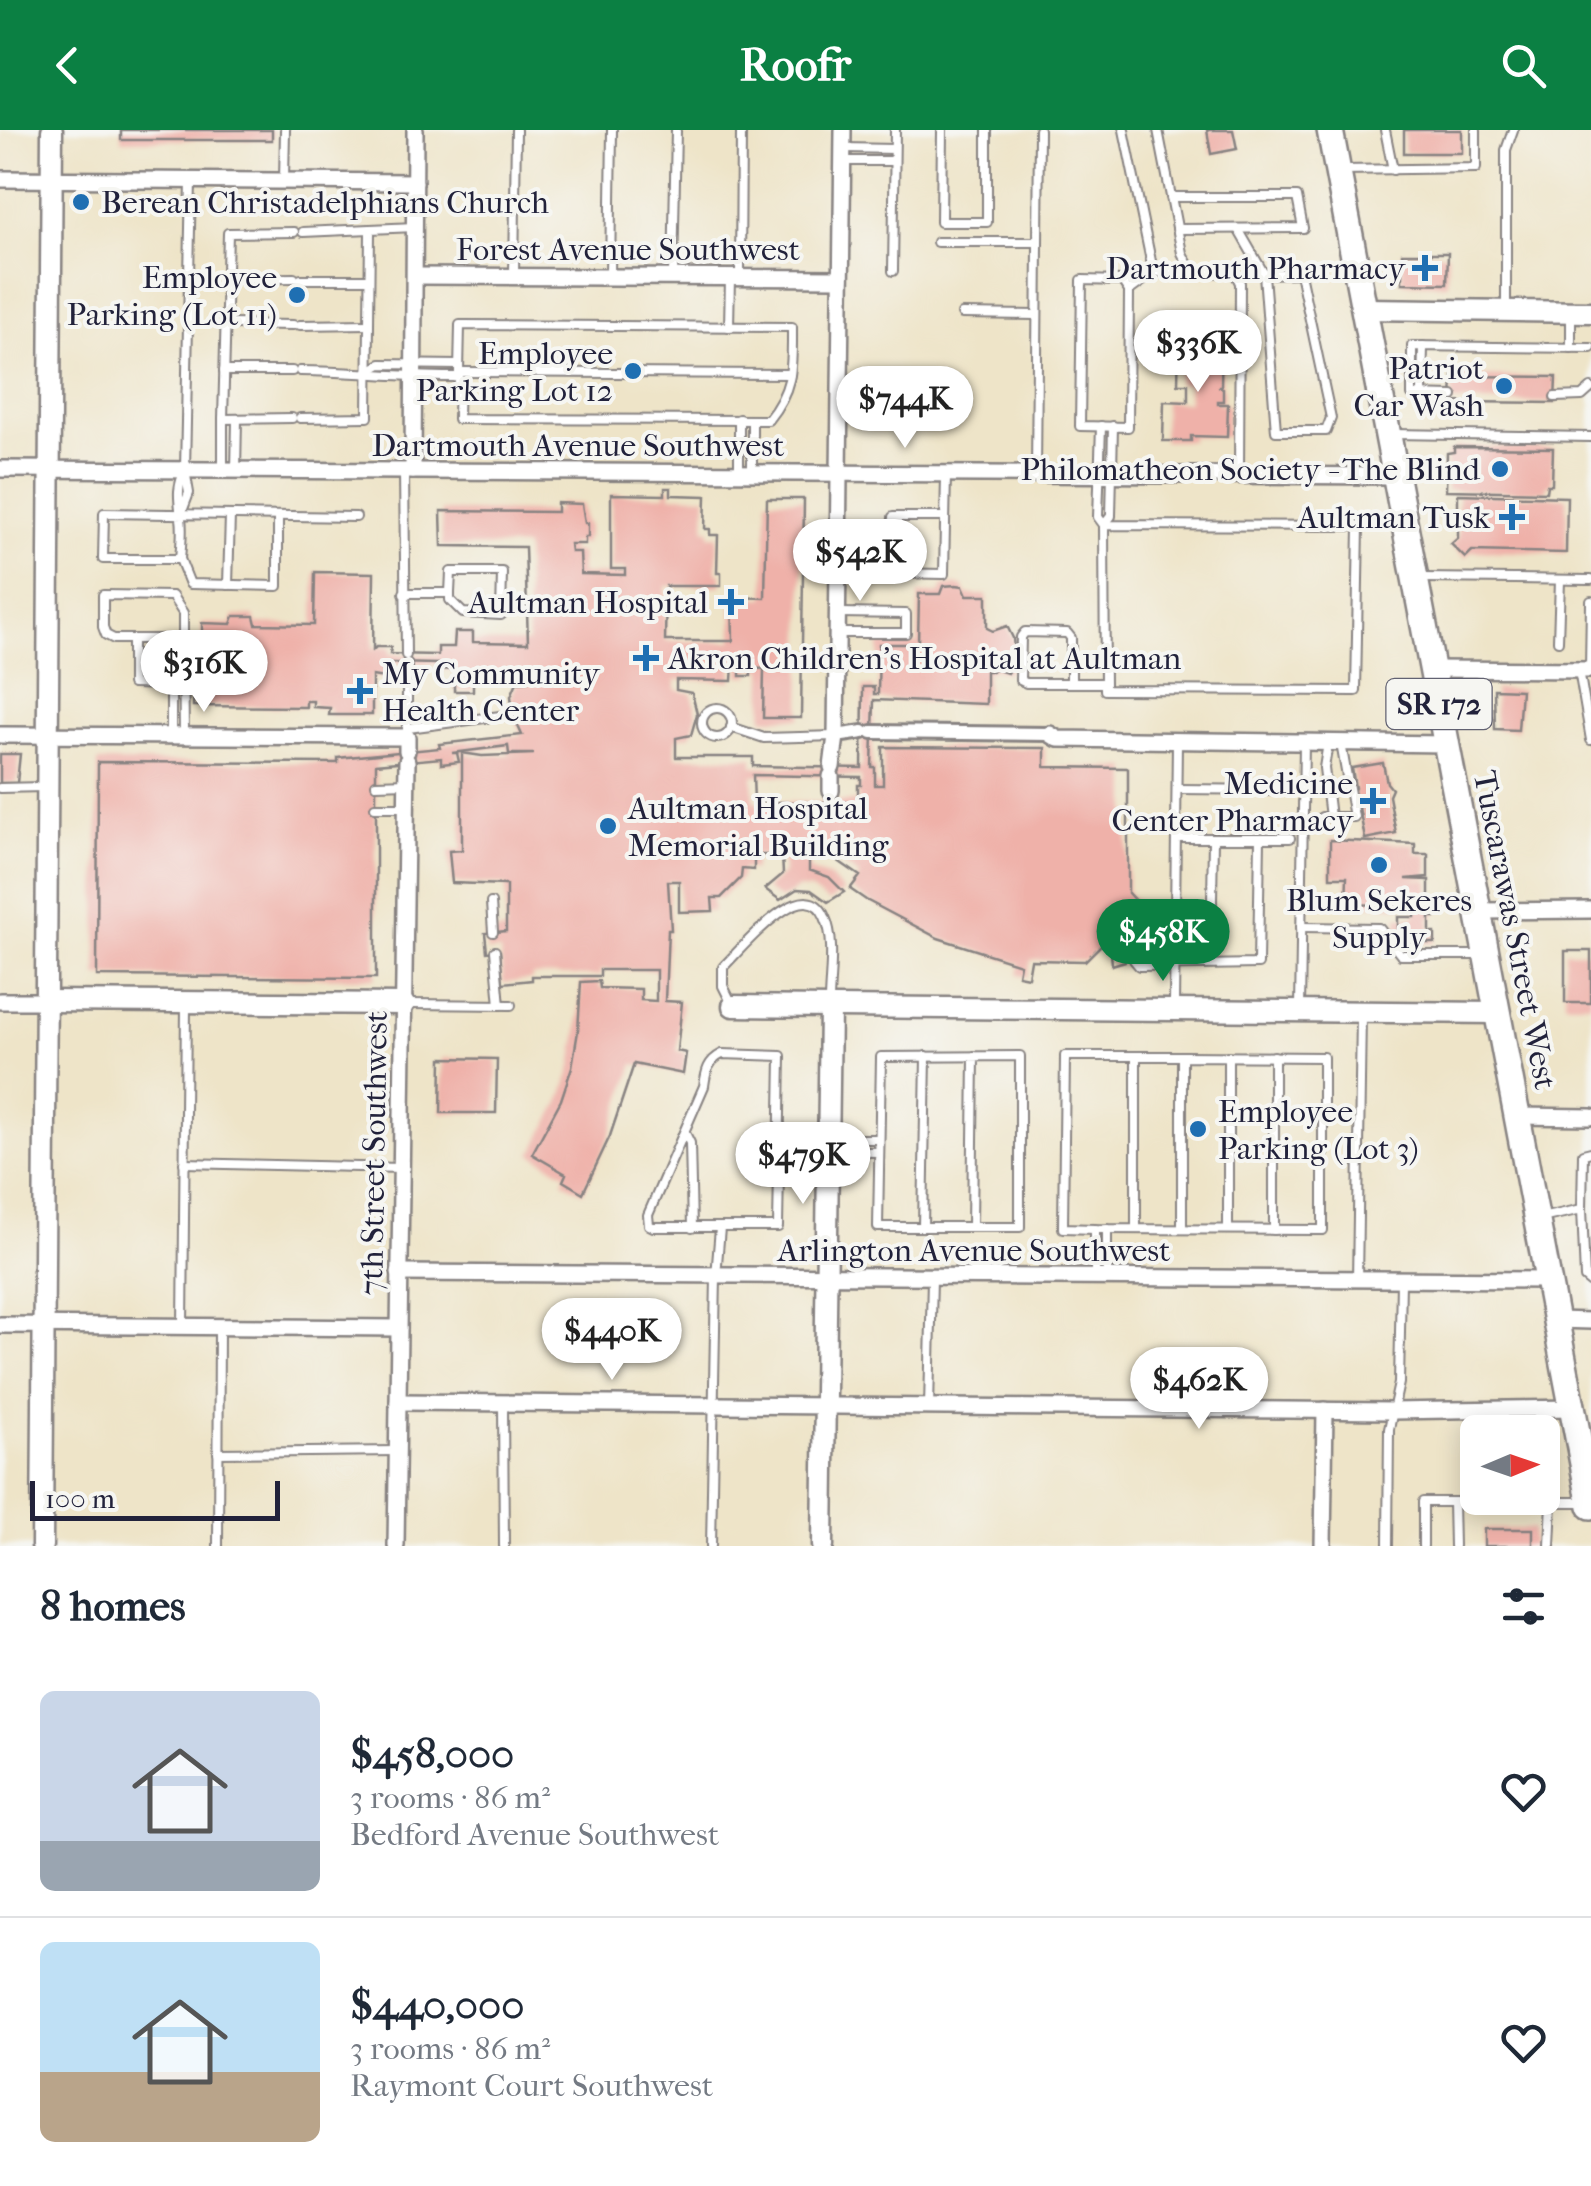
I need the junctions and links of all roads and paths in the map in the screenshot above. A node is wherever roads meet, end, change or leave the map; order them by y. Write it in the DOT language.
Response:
graph roads {
  1 [pos="52,130"];
  2 [pos="285,130"];
  3 [pos="416,130"];
  4 [pos="516,130"];
  5 [pos="612,130"];
  6 [pos="676,130"];
  7 [pos="741,130"];
  8 [pos="843,130"];
  9 [pos="895,130"];
  10 [pos="942,130"];
  11 [pos="987,130"];
  12 [pos="1039,130"];
  13 [pos="1124,130"];
  14 [pos="1158,130"];
  15 [pos="1330,130"];
  16 [pos="1385,130"];
  17 [pos="1476,130"];
  18 [pos="1513,130"];
  19 [pos="894,149"];
  20 [pos="843,155"];
  21 [pos="894,162"];
  22 [pos="1338,170"];
  23 [pos="1392,170"];
  24 [pos="52,178"];
  25 [pos="0,179"];
  26 [pos="191,180"];
  27 [pos="284,181"];
  28 [pos="415,182"];
  29 [pos="1171,197"];
  30 [pos="415,227"];
  31 [pos="1238,228"];
  32 [pos="370,232"];
  33 [pos="1178,232"];
  34 [pos="937,242"];
  35 [pos="1038,242"];
  36 [pos="1150,261"];
  37 [pos="893,271"];
  38 [pos="1192,272"];
  39 [pos="1264,274"];
  40 [pos="415,276"];
  41 [pos="514,276"];
  42 [pos="610,276"];
  43 [pos="673,276"];
  44 [pos="735,277"];
  45 [pos="841,278"];
  46 [pos="227,279"];
  47 [pos="369,279"];
  48 [pos="1129,291"];
  49 [pos="1364,309"];
  50 [pos="1506,311"];
  51 [pos="1581,312"];
  52 [pos="962,314"];
  53 [pos="1036,316"];
  54 [pos="226,324"];
  55 [pos="368,324"];
  56 [pos="729,327"];
  57 [pos="1423,346"];
  58 [pos="1571,348"];
  59 [pos="1591,348"];
  60 [pos="224,371"];
  61 [pos="368,371"];
  62 [pos="415,371"];
  63 [pos="459,372"];
  64 [pos="790,374"];
  65 [pos="1591,388"];
  66 [pos="1422,395"];
  67 [pos="1452,396"];
  68 [pos="1555,397"];
  69 [pos="237,418"];
  70 [pos="223,419"];
  71 [pos="739,420"];
  72 [pos="752,420"];
  73 [pos="1101,426"];
  74 [pos="1114,426"];
  75 [pos="1388,434"];
  76 [pos="1591,437"];
  77 [pos="0,469"];
  78 [pos="50,470"];
  79 [pos="185,470"];
  80 [pos="229,471"];
  81 [pos="409,471"];
  82 [pos="746,473"];
  83 [pos="840,473"];
  84 [pos="946,474"];
  85 [pos="1036,474"];
  86 [pos="1106,474"];
  87 [pos="1238,475"];
  88 [pos="1396,476"];
  89 [pos="181,514"];
  90 [pos="230,515"];
  91 [pos="278,516"];
  92 [pos="356,517"];
  93 [pos="945,517"];
  94 [pos="1104,524"];
  95 [pos="180,559"];
  96 [pos="1415,578"];
  97 [pos="1560,580"];
  98 [pos="1591,580"];
  99 [pos="228,585"];
  100 [pos="404,592"];
  101 [pos="450,593"];
  102 [pos="1591,600"];
  103 [pos="838,614"];
  104 [pos="837,633"];
  105 [pos="132,639"];
  106 [pos="183,639"];
  107 [pos="1558,640"];
  108 [pos="1432,669"];
  109 [pos="1587,670"];
  110 [pos="1071,683"];
  111 [pos="1105,683"];
  112 [pos="508,715"];
  113 [pos="731,727"];
  114 [pos="1050,734"];
  115 [pos="0,736"];
  116 [pos="48,736"];
  117 [pos="836,736"];
  118 [pos="178,737"];
  119 [pos="1591,740"];
  120 [pos="1178,742"];
  121 [pos="1304,743"];
  122 [pos="1335,743"];
  123 [pos="407,744"];
  124 [pos="1446,744"];
  125 [pos="832,778"];
  126 [pos="407,783"];
  127 [pos="376,784"];
  128 [pos="48,787"];
  129 [pos="0,788"];
  130 [pos="1177,789"];
  131 [pos="1289,790"];
  132 [pos="376,807"];
  133 [pos="406,807"];
  134 [pos="1330,817"];
  135 [pos="1302,831"];
  136 [pos="1176,838"];
  137 [pos="1213,838"];
  138 [pos="1260,838"];
  139 [pos="1290,838"];
  140 [pos="491,903"];
  141 [pos="1176,908"];
  142 [pos="1591,910"];
  143 [pos="1478,911"];
  144 [pos="1301,927"];
  145 [pos="494,932"];
  146 [pos="495,951"];
  147 [pos="1486,954"];
  148 [pos="1175,963"];
  149 [pos="1211,963"];
  150 [pos="0,1001"];
  151 [pos="47,1001"];
  152 [pos="186,1002"];
  153 [pos="404,1004"];
  154 [pos="500,1005"];
  155 [pos="511,1005"];
  156 [pos="733,1006"];
  157 [pos="830,1007"];
  158 [pos="1174,1009"];
  159 [pos="1300,1010"];
  160 [pos="1361,1011"];
  161 [pos="1497,1013"];
  162 [pos="926,1056"];
  163 [pos="974,1056"];
  164 [pos="1136,1056"];
  165 [pos="1182,1056"];
  166 [pos="1228,1056"];
  167 [pos="1274,1056"];
  168 [pos="1517,1116"];
  169 [pos="1591,1116"];
  170 [pos="685,1133"];
  171 [pos="780,1139"];
  172 [pos="879,1139"];
  173 [pos="828,1146"];
  174 [pos="780,1151"];
  175 [pos="879,1152"];
  176 [pos="1591,1152"];
  177 [pos="184,1163"];
  178 [pos="401,1168"];
  179 [pos="1582,1209"];
  180 [pos="1536,1218"];
  181 [pos="924,1227"];
  182 [pos="972,1227"];
  183 [pos="692,1228"];
  184 [pos="720,1228"];
  185 [pos="1095,1229"];
  186 [pos="1107,1229"];
  187 [pos="1136,1229"];
  188 [pos="1182,1229"];
  189 [pos="1228,1229"];
  190 [pos="1274,1230"];
  191 [pos="399,1273"];
  192 [pos="716,1276"];
  193 [pos="827,1276"];
  194 [pos="932,1276"];
  195 [pos="1101,1278"];
  196 [pos="1548,1280"];
  197 [pos="1357,1281"];
  198 [pos="1401,1281"];
  199 [pos="1591,1284"];
  200 [pos="1556,1320"];
  201 [pos="1591,1320"];
  202 [pos="0,1326"];
  203 [pos="44,1326"];
  204 [pos="183,1327"];
  205 [pos="219,1327"];
  206 [pos="399,1328"];
  207 [pos="398,1402"];
  208 [pos="503,1404"];
  209 [pos="713,1406"];
  210 [pos="1582,1406"];
  211 [pos="826,1407"];
  212 [pos="929,1408"];
  213 [pos="1325,1410"];
  214 [pos="1392,1411"];
  215 [pos="397,1451"];
  216 [pos="218,1453"];
  217 [pos="1588,1470"];
  218 [pos="1453,1502"];
  219 [pos="1460,1502"];
  220 [pos="1560,1502"];
  221 [pos="1591,1504"];
  222 [pos="1551,1515"];
  223 [pos="42,1546"];
  224 [pos="218,1546"];
  225 [pos="396,1546"];
  226 [pos="504,1546"];
  227 [pos="712,1546"];
  228 [pos="823,1546"];
  229 [pos="1323,1546"];
  230 [pos="1388,1546"];
  231 [pos="1423,1546"];
  232 [pos="1454,1546"];
  233 [pos="1550,1546"];
  1 -- 24 [label="street"];
  2 -- 27 [label="lane"];
  3 -- 28 [label="street, 7th Street Southwest"];
  4 -- 41 [label="lane"];
  5 -- 42 [label="lane"];
  6 -- 43 [label="lane"];
  7 -- 44 [label="lane"];
  8 -- 20 [label="street"];
  9 -- 19 [label="lane"];
  10 -- 11 [label="lane"];
  12 -- 35 [label="lane"];
  13 -- 36 [label="lane"];
  14 -- 29 [label="lane"];
  15 -- 22 [label="main road, Tuscarawas Street West / SR 172"];
  16 -- 23 [label="lane"];
  17 -- 23 [label="lane"];
  18 -- 50 [label="lane"];
  19 -- 20 [label="lane"];
  19 -- 21 [label="lane"];
  20 -- 21 [label="lane"];
  20 -- 45 [label="street"];
  21 -- 37 [label="lane"];
  22 -- 23 [label="lane"];
  22 -- 49 [label="main road, Tuscarawas Street West / SR 172"];
  24 -- 25 [label="street"];
  24 -- 26 [label="street"];
  24 -- 78 [label="street"];
  26 -- 27 [label="street"];
  26 -- 79 [label="lane"];
  27 -- 28 [label="street"];
  28 -- 30 [label="street, 7th Street Southwest"];
  29 -- 31 [label="lane"];
  29 -- 33 [label="lane"];
  30 -- 32 [label="lane"];
  30 -- 40 [label="street, 7th Street Southwest"];
  31 -- 33 [label="lane"];
  31 -- 39 [label="lane"];
  32 -- 46 [label="lane"];
  32 -- 47 [label="lane"];
  33 -- 38 [label="lane"];
  34 -- 35 [label="lane"];
  35 -- 53 [label="lane"];
  38 -- 48 [label="lane"];
  38 -- 87 [label="lane"];
  39 -- 39 [label="lane"];
  40 -- 41 [label="street, Forest Avenue Southwest"];
  40 -- 62 [label="street, 7th Street Southwest"];
  41 -- 42 [label="street, Forest Avenue Southwest"];
  42 -- 43 [label="street, Forest Avenue Southwest"];
  43 -- 44 [label="street, Forest Avenue Southwest"];
  44 -- 45 [label="street, Forest Avenue Southwest"];
  44 -- 56 [label="lane"];
  45 -- 83 [label="street"];
  46 -- 47 [label="lane"];
  46 -- 54 [label="lane"];
  47 -- 55 [label="lane"];
  48 -- 73 [label="lane"];
  48 -- 74 [label="lane"];
  49 -- 50 [label="street"];
  49 -- 75 [label="main road, Tuscarawas Street West / SR 172"];
  50 -- 51 [label="street"];
  51 -- 58 [label="lane"];
  52 -- 53 [label="lane"];
  53 -- 85 [label="lane"];
  54 -- 55 [label="lane"];
  54 -- 60 [label="lane"];
  55 -- 61 [label="lane"];
  56 -- 63 [label="lane"];
  56 -- 64 [label="lane"];
  57 -- 58 [label="lane"];
  57 -- 66 [label="lane"];
  57 -- 66 [label="lane"];
  58 -- 59 [label="lane"];
  60 -- 61 [label="lane"];
  60 -- 70 [label="lane"];
  61 -- 62 [label="lane"];
  61 -- 69 [label="lane"];
  62 -- 63 [label="lane"];
  62 -- 81 [label="street, 7th Street Southwest"];
  63 -- 64 [label="lane"];
  63 -- 71 [label="lane"];
  64 -- 72 [label="lane"];
  65 -- 68 [label="lane"];
  66 -- 67 [label="lane"];
  69 -- 70 [label="lane"];
  69 -- 80 [label="lane"];
  70 -- 80 [label="lane"];
  71 -- 72 [label="lane"];
  71 -- 82 [label="lane"];
  72 -- 82 [label="lane"];
  73 -- 74 [label="lane"];
  73 -- 86 [label="lane"];
  74 -- 86 [label="lane"];
  75 -- 76 [label="lane"];
  75 -- 88 [label="main road, Tuscarawas Street West / SR 172"];
  77 -- 78 [label="street, Dartmouth Avenue Southwest"];
  78 -- 79 [label="street, Dartmouth Avenue Southwest"];
  78 -- 116 [label="street"];
  79 -- 80 [label="street, Dartmouth Avenue Southwest"];
  79 -- 89 [label="lane"];
  80 -- 81 [label="street, Dartmouth Avenue Southwest"];
  81 -- 82 [label="street, Dartmouth Avenue Southwest"];
  81 -- 100 [label="lane, 7th Street Southwest"];
  82 -- 83 [label="street, Dartmouth Avenue Southwest"];
  83 -- 84 [label="street, Dartmouth Avenue Southwest"];
  83 -- 103 [label="street"];
  84 -- 85 [label="street, Dartmouth Avenue Southwest"];
  84 -- 93 [label="lane"];
  85 -- 86 [label="street, Dartmouth Avenue Southwest"];
  86 -- 87 [label="street, Dartmouth Avenue Southwest"];
  86 -- 94 [label="lane"];
  87 -- 88 [label="street, Dartmouth Avenue Southwest"];
  88 -- 96 [label="main road, Tuscarawas Street West / SR 172"];
  89 -- 90 [label="lane"];
  89 -- 95 [label="lane"];
  89 -- 95 [label="lane"];
  90 -- 91 [label="lane"];
  90 -- 99 [label="lane"];
  91 -- 92 [label="lane"];
  91 -- 99 [label="lane"];
  93 -- 93 [label="lane"];
  94 -- 111 [label="lane"];
  94 -- 111 [label="lane"];
  95 -- 99 [label="lane"];
  96 -- 97 [label="lane"];
  96 -- 108 [label="main road, Tuscarawas Street West / SR 172"];
  97 -- 98 [label="lane"];
  97 -- 107 [label="lane"];
  100 -- 101 [label="lane"];
  100 -- 123 [label="lane, 7th Street Southwest"];
  101 -- 101 [label="lane"];
  102 -- 109 [label="lane"];
  103 -- 104 [label="street"];
  103 -- 104 [label="lane"];
  104 -- 117 [label="street"];
  105 -- 106 [label="lane"];
  105 -- 106 [label="lane"];
  105 -- 118 [label="lane"];
  106 -- 118 [label="lane"];
  108 -- 109 [label="street"];
  108 -- 124 [label="main road, Tuscarawas Street West / SR 172"];
  109 -- 119 [label="lane"];
  110 -- 110 [label="lane"];
  110 -- 111 [label="lane"];
  112 -- 123 [label="lane"];
  113 -- 117 [label="lane"];
  114 -- 117 [label="street"];
  114 -- 120 [label="street"];
  115 -- 116 [label="street"];
  116 -- 118 [label="street"];
  116 -- 128 [label="street"];
  117 -- 125 [label="street"];
  118 -- 123 [label="street"];
  120 -- 121 [label="street"];
  120 -- 130 [label="lane"];
  121 -- 122 [label="street"];
  121 -- 135 [label="lane"];
  122 -- 124 [label="street"];
  122 -- 134 [label="lane"];
  122 -- 134 [label="lane"];
  123 -- 126 [label="street, 7th Street Southwest"];
  124 -- 143 [label="main road, Tuscarawas Street West / SR 172"];
  126 -- 127 [label="lane"];
  126 -- 133 [label="street, 7th Street Southwest"];
  128 -- 129 [label="lane"];
  128 -- 151 [label="street"];
  130 -- 131 [label="lane"];
  130 -- 136 [label="lane"];
  132 -- 133 [label="lane"];
  133 -- 153 [label="street, 7th Street Southwest"];
  134 -- 135 [label="lane"];
  135 -- 144 [label="lane"];
  136 -- 137 [label="lane"];
  136 -- 141 [label="lane"];
  137 -- 138 [label="lane"];
  137 -- 149 [label="lane"];
  138 -- 139 [label="lane"];
  138 -- 149 [label="lane"];
  140 -- 145 [label="lane"];
  141 -- 148 [label="lane"];
  141 -- 148 [label="lane"];
  142 -- 143 [label="street"];
  143 -- 147 [label="main road, Tuscarawas Street West / SR 172"];
  144 -- 147 [label="lane"];
  144 -- 159 [label="lane"];
  146 -- 154 [label="lane"];
  147 -- 161 [label="main road, Tuscarawas Street West / SR 172"];
  148 -- 149 [label="lane"];
  148 -- 158 [label="lane"];
  150 -- 151 [label="street"];
  151 -- 152 [label="street"];
  151 -- 203 [label="street"];
  152 -- 153 [label="street"];
  152 -- 177 [label="lane"];
  153 -- 154 [label="lane"];
  153 -- 178 [label="street, 7th Street Southwest"];
  154 -- 155 [label="lane"];
  156 -- 157 [label="street"];
  156 -- 157 [label="lane"];
  157 -- 158 [label="street"];
  157 -- 173 [label="street"];
  158 -- 159 [label="street"];
  159 -- 160 [label="street"];
  160 -- 161 [label="street"];
  160 -- 197 [label="lane"];
  161 -- 168 [label="main road, Tuscarawas Street West / SR 172"];
  162 -- 163 [label="lane"];
  162 -- 172 [label="lane"];
  162 -- 181 [label="lane"];
  163 -- 182 [label="lane"];
  163 -- 182 [label="lane"];
  164 -- 165 [label="lane"];
  164 -- 185 [label="lane"];
  164 -- 187 [label="lane"];
  165 -- 166 [label="lane"];
  165 -- 188 [label="lane"];
  166 -- 167 [label="lane"];
  166 -- 189 [label="lane"];
  167 -- 190 [label="lane"];
  167 -- 190 [label="lane"];
  168 -- 169 [label="street"];
  168 -- 180 [label="main road, Tuscarawas Street West / SR 172"];
  170 -- 171 [label="lane"];
  170 -- 183 [label="lane"];
  170 -- 183 [label="lane"];
  171 -- 173 [label="lane"];
  171 -- 174 [label="lane"];
  172 -- 173 [label="lane"];
  172 -- 175 [label="lane"];
  173 -- 174 [label="lane"];
  173 -- 175 [label="lane"];
  173 -- 193 [label="street"];
  174 -- 184 [label="lane"];
  175 -- 181 [label="lane"];
  176 -- 179 [label="lane"];
  177 -- 178 [label="lane"];
  177 -- 204 [label="lane"];
  178 -- 191 [label="street, 7th Street Southwest"];
  179 -- 180 [label="lane"];
  179 -- 199 [label="lane"];
  180 -- 196 [label="main road, Tuscarawas Street West / SR 172"];
  181 -- 182 [label="lane"];
  183 -- 184 [label="lane"];
  184 -- 192 [label="lane"];
  185 -- 186 [label="lane"];
  185 -- 195 [label="lane"];
  186 -- 187 [label="lane"];
  186 -- 195 [label="lane"];
  187 -- 188 [label="lane"];
  188 -- 189 [label="lane"];
  189 -- 190 [label="lane"];
  191 -- 192 [label="street, Arlington Avenue Southwest"];
  191 -- 206 [label="street, 7th Street Southwest"];
  192 -- 193 [label="street, Arlington Avenue Southwest"];
  192 -- 209 [label="lane"];
  193 -- 194 [label="street, Arlington Avenue Southwest"];
  193 -- 211 [label="street"];
  194 -- 195 [label="street, Arlington Avenue Southwest"];
  194 -- 212 [label="lane"];
  195 -- 197 [label="street, Arlington Avenue Southwest"];
  196 -- 198 [label="street, Arlington Avenue Southwest"];
  196 -- 200 [label="main road, Tuscarawas Street West / SR 172"];
  197 -- 198 [label="street, Arlington Avenue Southwest"];
  198 -- 214 [label="lane"];
  200 -- 201 [label="street"];
  200 -- 210 [label="main road, Tuscarawas Street West / SR 172"];
  202 -- 203 [label="street"];
  203 -- 204 [label="street"];
  203 -- 223 [label="street"];
  204 -- 205 [label="street"];
  205 -- 206 [label="street"];
  205 -- 216 [label="lane"];
  206 -- 207 [label="street, 7th Street Southwest"];
  207 -- 208 [label="street"];
  207 -- 215 [label="street, 7th Street Southwest"];
  208 -- 209 [label="street"];
  208 -- 226 [label="lane"];
  209 -- 211 [label="street"];
  209 -- 227 [label="lane"];
  210 -- 214 [label="street"];
  210 -- 217 [label="main road, Tuscarawas Street West / SR 172"];
  211 -- 212 [label="street"];
  211 -- 228 [label="street"];
  212 -- 213 [label="street"];
  213 -- 214 [label="street"];
  213 -- 229 [label="street"];
  214 -- 230 [label="lane"];
  215 -- 216 [label="lane"];
  215 -- 225 [label="street, 7th Street Southwest"];
  216 -- 224 [label="lane"];
  217 -- 221 [label="main road, Tuscarawas Street West / SR 172"];
  218 -- 219 [label="lane"];
  218 -- 231 [label="lane"];
  218 -- 232 [label="lane"];
  220 -- 221 [label="lane"];
  222 -- 233 [label="lane"];
}
